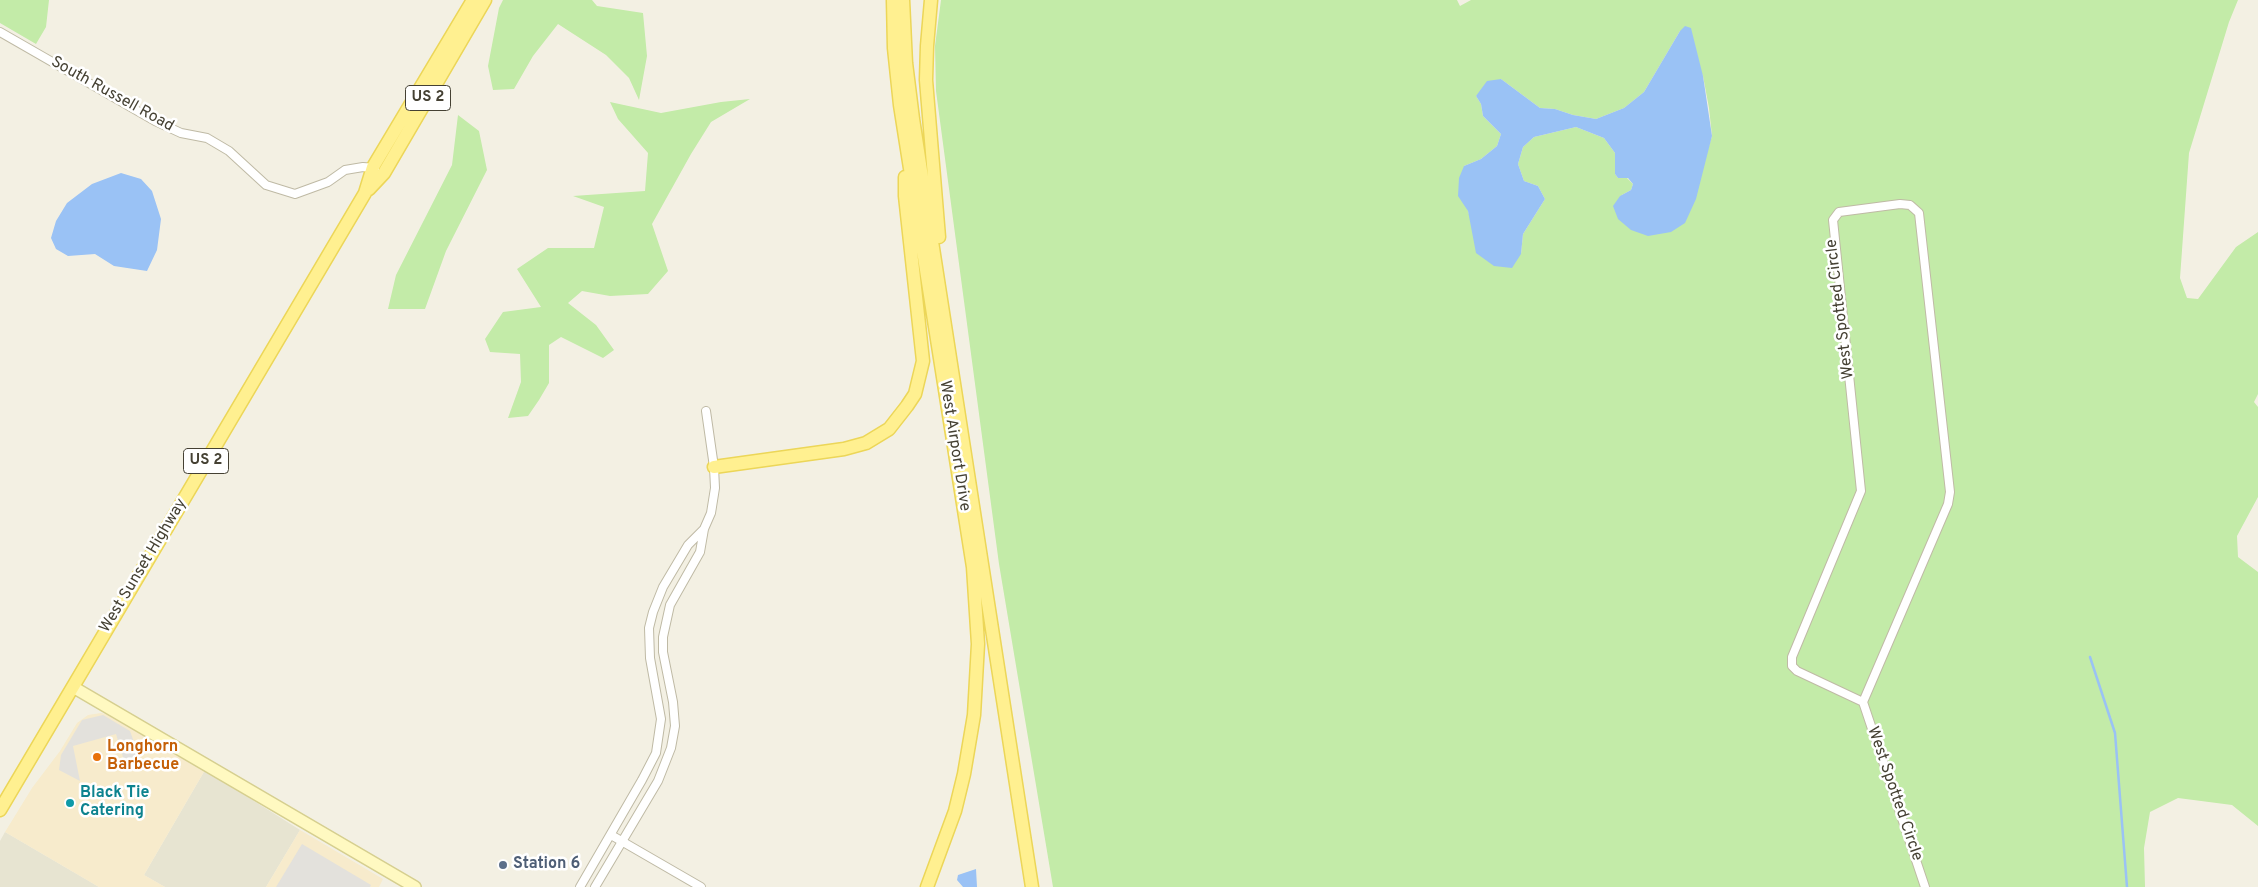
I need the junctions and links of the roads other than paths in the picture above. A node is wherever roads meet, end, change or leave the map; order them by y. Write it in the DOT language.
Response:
graph roads {
  1 [pos="473,0"];
  2 [pos="485,0"];
  3 [pos="887,0"];
  4 [pos="893,0"];
  5 [pos="903,0"];
  6 [pos="931,0"];
  7 [pos="0,32"];
  8 [pos="894,48"];
  9 [pos="905,132"];
  10 [pos="379,170"];
  11 [pos="944,312"];
  12 [pos="706,411"];
  13 [pos="714,467"];
  14 [pos="704,530"];
  15 [pos="650,622"];
  16 [pos="664,624"];
  17 [pos="73,687"];
  18 [pos="1862,702"];
  19 [pos="660,733"];
  20 [pos="674,736"];
  21 [pos="0,810"];
  22 [pos="611,834"];
  23 [pos="622,841"];
  24 [pos="415,887"];
  25 [pos="580,887"];
  26 [pos="595,887"];
  27 [pos="701,887"];
  28 [pos="927,887"];
  29 [pos="1032,887"];
  30 [pos="1925,887"];
  1 -- 10 [label="main road, West Sunset Highway / US 2"];
  2 -- 10 [label="main road, West Sunset Highway / US 2"];
  3 -- 8 [label="main road"];
  4 -- 8 [label="main road, West Airport Drive"];
  5 -- 11 [label="main road, West Airport Drive"];
  6 -- 11 [label="main road"];
  7 -- 10 [label="street, South Russell Road"];
  8 -- 9 [label="main road, West Airport Drive"];
  9 -- 13 [label="main road"];
  9 -- 28 [label="main road, West Airport Drive"];
  10 -- 17 [label="main road, West Sunset Highway / US 2"];
  11 -- 29 [label="main road, West Airport Drive"];
  12 -- 13 [label="street"];
  13 -- 14 [label="street"];
  14 -- 15 [label="street"];
  14 -- 16 [label="street"];
  15 -- 16 [label="street"];
  15 -- 19 [label="street"];
  16 -- 20 [label="street"];
  17 -- 21 [label="main road, West Sunset Highway / US 2"];
  17 -- 24 [label="main road"];
  18 -- 18 [label="street, West Spotted Circle"];
  18 -- 30 [label="street, West Spotted Circle"];
  19 -- 20 [label="street"];
  19 -- 22 [label="street"];
  20 -- 23 [label="street"];
  22 -- 23 [label="street"];
  22 -- 25 [label="street"];
  23 -- 26 [label="street"];
  23 -- 27 [label="street"];
}
